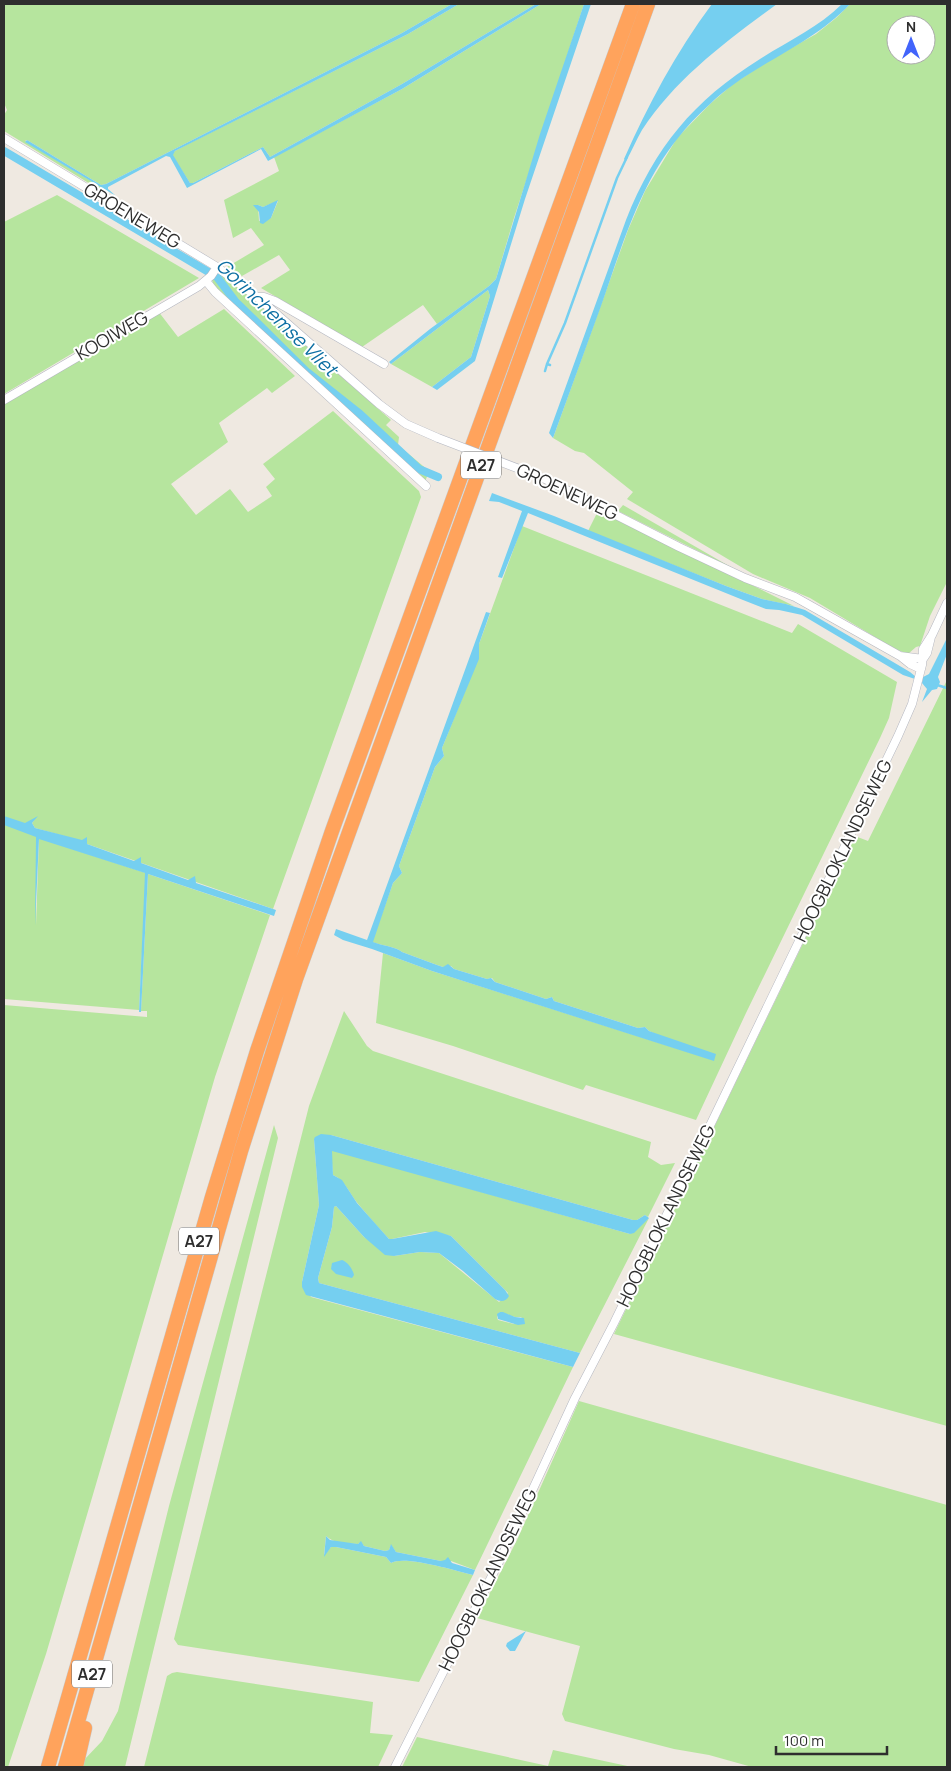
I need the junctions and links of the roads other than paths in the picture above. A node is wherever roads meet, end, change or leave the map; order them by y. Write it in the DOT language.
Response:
graph roads {
  1 [pos="633,4"];
  2 [pos="648,4"];
  3 [pos="4,138"];
  4 [pos="212,274"];
  5 [pos="257,297"];
  6 [pos="384,364"];
  7 [pos="4,400"];
  8 [pos="426,486"];
  9 [pos="947,603"];
  10 [pos="900,656"];
  11 [pos="923,659"];
  12 [pos="920,671"];
  13 [pos="118,1581"];
  14 [pos="58,1734"];
  15 [pos="44,1767"];
  16 [pos="48,1767"];
  17 [pos="65,1767"];
  18 [pos="76,1767"];
  19 [pos="395,1767"];
  1 -- 14 [label="highway, A27"];
  2 -- 13 [label="highway, A27"];
  3 -- 4 [label="street, GROENEWEG"];
  4 -- 5 [label="street, GROENEWEG"];
  4 -- 7 [label="street, KOOIWEG"];
  4 -- 8 [label="street, GROENEWEG"];
  5 -- 6 [label="street, GROENEWEG"];
  5 -- 10 [label="street, GROENEWEG, bridge"];
  9 -- 11 [label="street, HOOGBLOKLANDSEWEG"];
  10 -- 11 [label="street, GROENEWEG"];
  10 -- 12 [label="street, GROENEWEG"];
  11 -- 12 [label="street, HOOGBLOKLANDSEWEG"];
  12 -- 19 [label="street, HOOGBLOKLANDSEWEG"];
  13 -- 17 [label="highway, A27"];
  13 -- 18 [label="highway, A27"];
  14 -- 15 [label="highway, A27"];
  14 -- 16 [label="highway, A27"];
}
